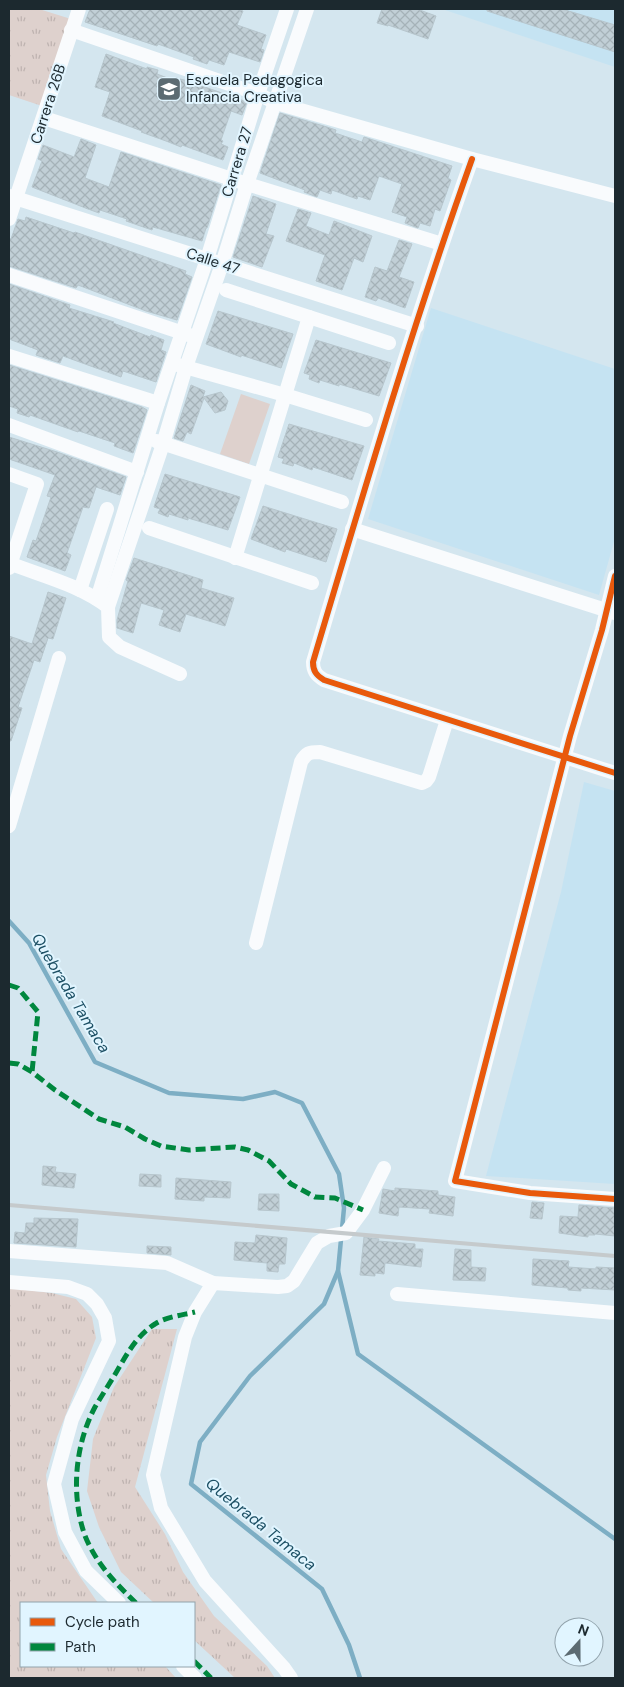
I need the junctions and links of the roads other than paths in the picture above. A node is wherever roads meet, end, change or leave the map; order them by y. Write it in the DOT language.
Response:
graph roads {
  1 [pos="78,9"];
  2 [pos="284,10"];
  3 [pos="305,13"];
  4 [pos="71,30"];
  5 [pos="258,94"];
  6 [pos="276,103"];
  7 [pos="44,118"];
  8 [pos="472,159"];
  9 [pos="232,179"];
  10 [pos="247,184"];
  11 [pos="615,196"];
  12 [pos="12,197"];
  13 [pos="9,219"];
  14 [pos="442,244"];
  15 [pos="207,259"];
  16 [pos="222,264"];
  17 [pos="9,275"];
  18 [pos="226,290"];
  19 [pos="310,317"];
  20 [pos="417,326"];
  21 [pos="181,332"];
  22 [pos="196,339"];
  23 [pos="389,343"];
  24 [pos="9,356"];
  25 [pos="173,363"];
  26 [pos="186,367"];
  27 [pos="285,395"];
  28 [pos="158,403"];
  29 [pos="366,420"];
  30 [pos="9,425"];
  31 [pos="149,438"];
  32 [pos="163,444"];
  33 [pos="137,472"];
  34 [pos="9,474"];
  35 [pos="261,475"];
  36 [pos="342,502"];
  37 [pos="107,509"];
  38 [pos="150,528"];
  39 [pos="352,529"];
  40 [pos="235,558"];
  41 [pos="9,565"];
  42 [pos="615,576"];
  43 [pos="312,583"];
  44 [pos="80,590"];
  45 [pos="102,603"];
  46 [pos="611,612"];
  47 [pos="58,658"];
  48 [pos="180,674"];
  49 [pos="447,720"];
  50 [pos="565,757"];
  51 [pos="615,773"];
  52 [pos="9,826"];
  53 [pos="256,943"];
  54 [pos="384,1168"];
  55 [pos="615,1199"];
  56 [pos="9,1251"];
  57 [pos="9,1282"];
  58 [pos="213,1283"];
  59 [pos="397,1294"];
  60 [pos="615,1313"];
  61 [pos="118,1602"];
  62 [pos="183,1667"];
  63 [pos="195,1678"];
  64 [pos="291,1678"];
  1 -- 4 [label="street, Carrera 26B"];
  2 -- 3 [label="street"];
  2 -- 5 [label="street, Carrera 27"];
  3 -- 6 [label="street"];
  4 -- 5 [label="street"];
  4 -- 7 [label="street, Carrera 26B"];
  5 -- 6 [label="street"];
  5 -- 9 [label="street, Carrera 27"];
  6 -- 8 [label="street"];
  6 -- 10 [label="street"];
  7 -- 9 [label="street"];
  7 -- 12 [label="street, Carrera 26B"];
  8 -- 11 [label="street"];
  8 -- 14 [label="street"];
  9 -- 10 [label="street"];
  9 -- 15 [label="street, Carrera 27"];
  10 -- 14 [label="street"];
  10 -- 16 [label="street"];
  12 -- 13 [label="street, Carrera 26B"];
  12 -- 15 [label="street, Calle 47"];
  14 -- 20 [label="street"];
  15 -- 16 [label="street, Calle 47"];
  15 -- 21 [label="street, Carrera 27"];
  16 -- 20 [label="street, Calle 47"];
  16 -- 22 [label="street"];
  17 -- 21 [label="street"];
  18 -- 19 [label="street"];
  19 -- 23 [label="street"];
  19 -- 27 [label="street"];
  20 -- 39 [label="street"];
  21 -- 22 [label="street"];
  21 -- 25 [label="street, Carrera 27"];
  22 -- 26 [label="street"];
  24 -- 28 [label="street"];
  25 -- 26 [label="street"];
  25 -- 28 [label="street, Carrera 27"];
  26 -- 27 [label="street"];
  26 -- 32 [label="street"];
  27 -- 29 [label="street"];
  27 -- 35 [label="street"];
  28 -- 31 [label="street, Carrera 27"];
  30 -- 33 [label="street"];
  31 -- 32 [label="street"];
  31 -- 33 [label="street, Carrera 27"];
  32 -- 35 [label="street"];
  32 -- 45 [label="street"];
  33 -- 45 [label="street, Carrera 27"];
  34 -- 41 [label="street"];
  35 -- 36 [label="street"];
  35 -- 40 [label="street"];
  37 -- 44 [label="street"];
  38 -- 40 [label="street"];
  39 -- 46 [label="street"];
  39 -- 49 [label="street"];
  40 -- 43 [label="street"];
  41 -- 44 [label="street"];
  42 -- 46 [label="street"];
  44 -- 45 [label="street"];
  45 -- 48 [label="street"];
  46 -- 50 [label="street"];
  47 -- 52 [label="street"];
  49 -- 50 [label="street"];
  49 -- 53 [label="street"];
  50 -- 51 [label="street"];
  50 -- 55 [label="street"];
  54 -- 58 [label="street"];
  56 -- 58 [label="street"];
  57 -- 61 [label="street"];
  58 -- 64 [label="street"];
  59 -- 60 [label="street"];
  62 -- 63 [label="street"];
}
